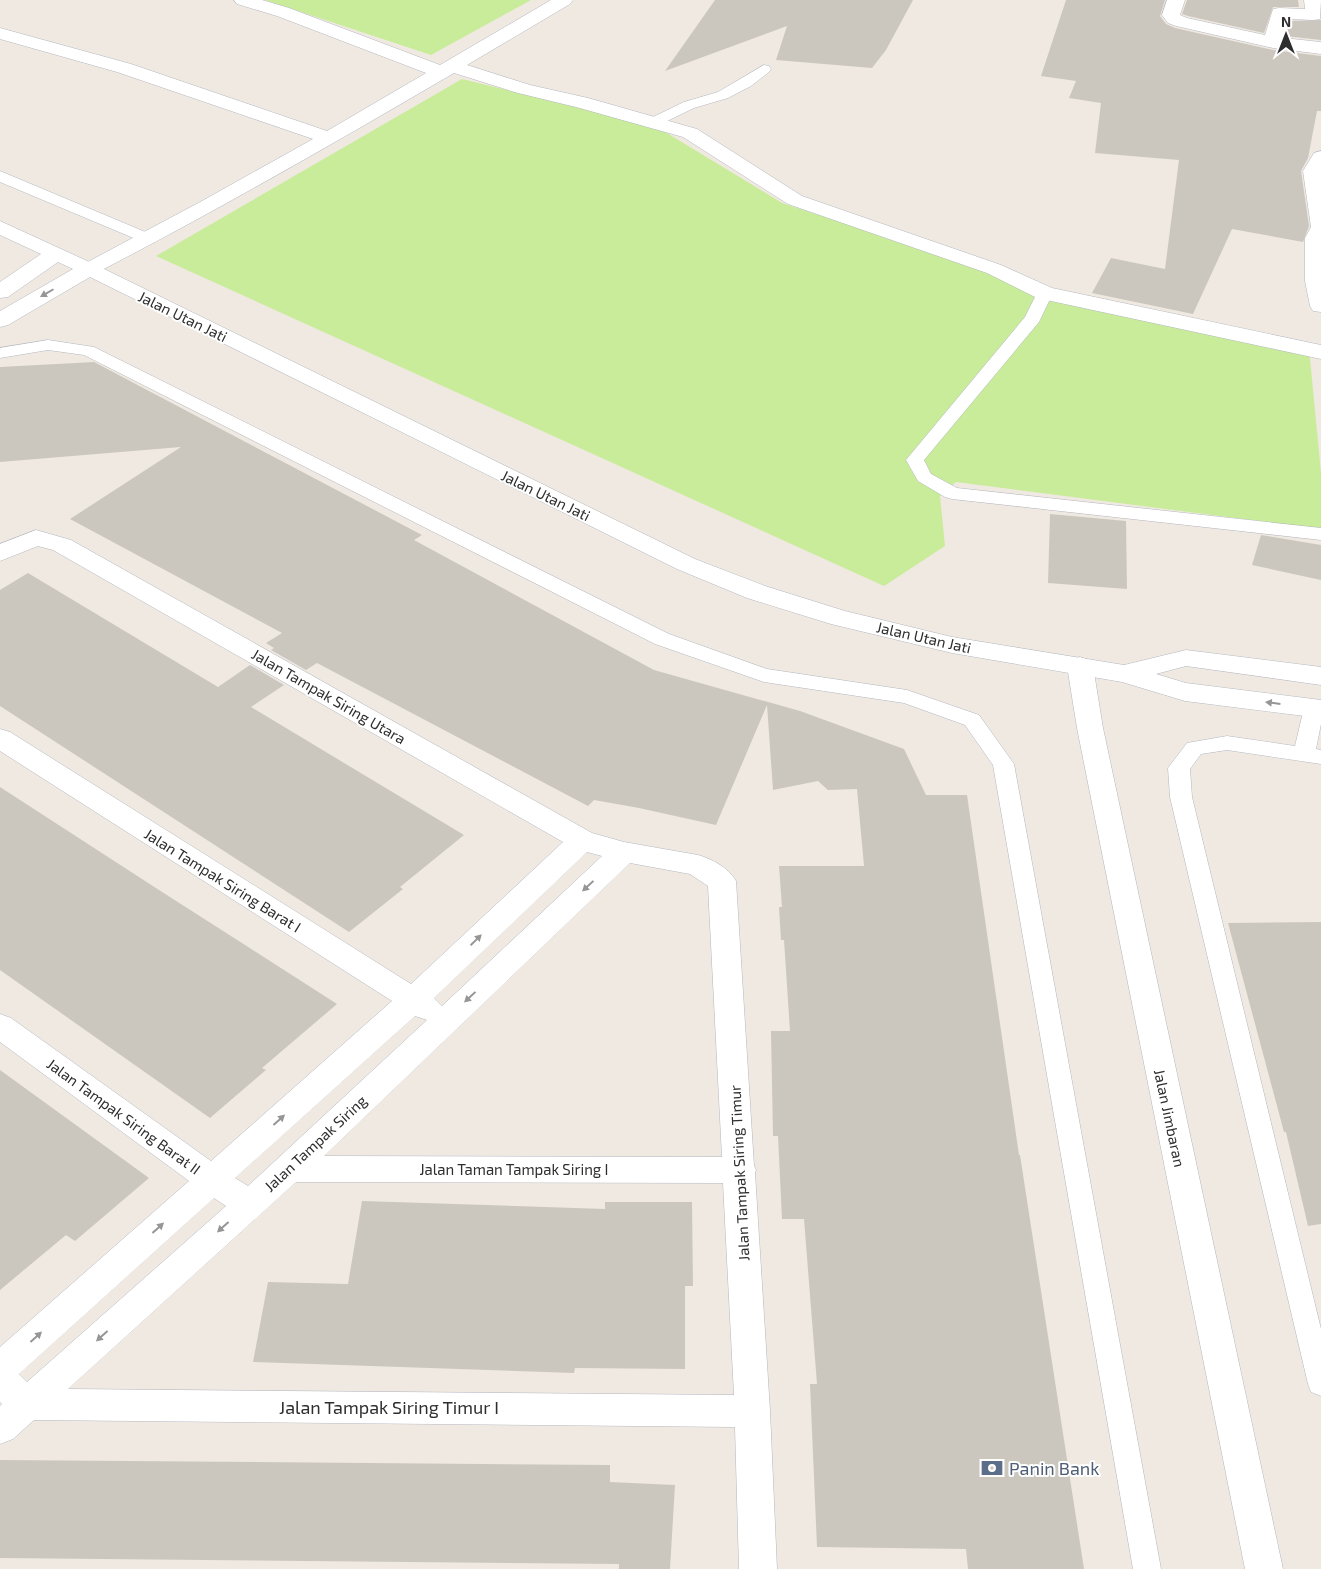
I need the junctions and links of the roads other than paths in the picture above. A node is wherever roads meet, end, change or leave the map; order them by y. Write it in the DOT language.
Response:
graph roads {
  1 [pos="244,0"];
  2 [pos="564,0"];
  3 [pos="1176,0"];
  4 [pos="1313,0"];
  5 [pos="0,33"];
  6 [pos="1273,42"];
  7 [pos="1321,48"];
  8 [pos="446,69"];
  9 [pos="764,69"];
  10 [pos="654,122"];
  11 [pos="328,138"];
  12 [pos="1321,157"];
  13 [pos="0,176"];
  14 [pos="0,227"];
  15 [pos="1321,227"];
  16 [pos="149,239"];
  17 [pos="56,254"];
  18 [pos="89,269"];
  19 [pos="0,292"];
  20 [pos="1045,293"];
  21 [pos="1321,306"];
  22 [pos="0,320"];
  23 [pos="1321,352"];
  24 [pos="0,353"];
  25 [pos="1321,534"];
  26 [pos="0,553"];
  27 [pos="1080,666"];
  28 [pos="1124,674"];
  29 [pos="1321,676"];
  30 [pos="1319,700"];
  31 [pos="0,738"];
  32 [pos="1312,756"];
  33 [pos="582,840"];
  34 [pos="624,852"];
  35 [pos="413,1000"];
  36 [pos="447,1020"];
  37 [pos="0,1026"];
  38 [pos="289,1169"];
  39 [pos="740,1170"];
  40 [pos="212,1180"];
  41 [pos="250,1204"];
  42 [pos="0,1369"];
  43 [pos="0,1379"];
  44 [pos="1321,1384"];
  45 [pos="26,1404"];
  46 [pos="752,1410"];
  47 [pos="0,1428"];
  48 [pos="758,1569"];
  49 [pos="1147,1569"];
  50 [pos="1264,1569"];
  1 -- 8 [label="street"];
  2 -- 8 [label="street"];
  3 -- 6 [label="street"];
  4 -- 6 [label="street"];
  5 -- 11 [label="street"];
  6 -- 7 [label="street"];
  8 -- 10 [label="street"];
  8 -- 11 [label="street"];
  9 -- 10 [label="lane"];
  10 -- 20 [label="street"];
  11 -- 16 [label="street"];
  12 -- 15 [label="street"];
  13 -- 16 [label="lane"];
  14 -- 17 [label="street, Jalan Utan Jati"];
  15 -- 21 [label="street"];
  16 -- 18 [label="street"];
  17 -- 18 [label="street, Jalan Utan Jati"];
  17 -- 19 [label="street"];
  18 -- 22 [label="street, one-way"];
  18 -- 27 [label="street, Jalan Utan Jati"];
  20 -- 23 [label="street"];
  20 -- 25 [label="lane"];
  24 -- 49 [label="lane"];
  26 -- 33 [label="street, Jalan Tampak Siring Utara"];
  27 -- 28 [label="street, Jalan Utan Jati"];
  27 -- 50 [label="street, Jalan Jimbaran"];
  28 -- 29 [label="street, Jalan Utan Jati"];
  30 -- 28 [label="street, Jalan Utan Jati, one-way"];
  30 -- 32 [label="lane"];
  31 -- 35 [label="street, Jalan Tampak Siring Barat I"];
  32 -- 44 [label="lane"];
  33 -- 34 [label="street, Jalan Tampak Siring Utara"];
  35 -- 33 [label="street, one-way"];
  34 -- 36 [label="street, Jalan Tampak Siring, one-way"];
  34 -- 39 [label="street, Jalan Tampak Siring Timur"];
  35 -- 36 [label="street, Jalan Tampak Siring Barat I"];
  40 -- 35 [label="street, one-way"];
  36 -- 38 [label="street, Jalan Tampak Siring"];
  37 -- 40 [label="street, Jalan Tampak Siring Barat II"];
  38 -- 39 [label="street, Jalan Taman Tampak Siring I"];
  38 -- 41 [label="street, Jalan Tampak Siring"];
  39 -- 46 [label="street, Jalan Tampak Siring Timur"];
  40 -- 41 [label="street, Jalan Tampak Siring Barat II"];
  42 -- 40 [label="street, one-way"];
  41 -- 45 [label="street, Jalan Tampak Siring, one-way"];
  43 -- 45 [label="street"];
  45 -- 46 [label="street, Jalan Tampak Siring Timur I"];
  45 -- 47 [label="street, Jalan Tampak Siring"];
  46 -- 48 [label="street, Jalan Tampak Siring Timur"];
}
